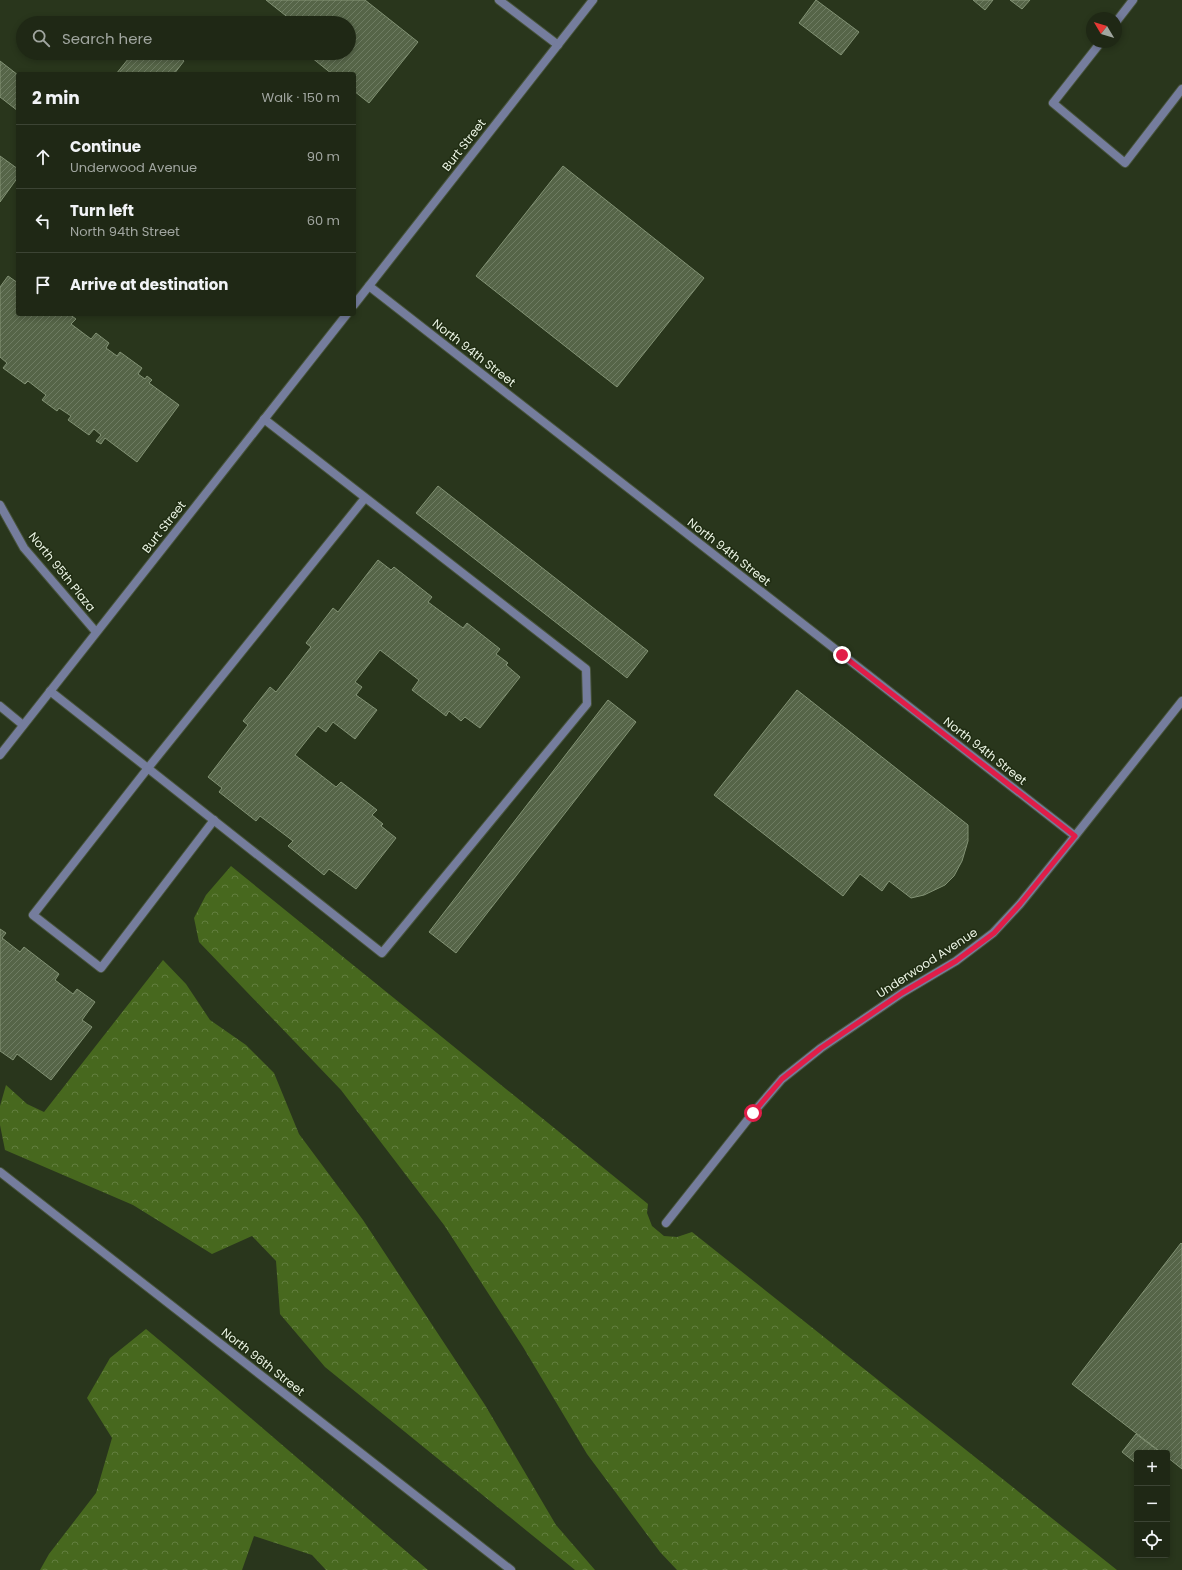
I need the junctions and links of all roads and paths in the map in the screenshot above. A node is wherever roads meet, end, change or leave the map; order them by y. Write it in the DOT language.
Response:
graph roads {
  1 [pos="499,0"];
  2 [pos="593,0"];
  3 [pos="1134,0"];
  4 [pos="1122,15"];
  5 [pos="558,45"];
  6 [pos="1096,48"];
  7 [pos="1182,89"];
  8 [pos="369,286"];
  9 [pos="356,302"];
  10 [pos="345,316"];
  11 [pos="264,419"];
  12 [pos="365,498"];
  13 [pos="0,505"];
  14 [pos="96,632"];
  15 [pos="50,691"];
  16 [pos="1182,701"];
  17 [pos="0,706"];
  18 [pos="23,725"];
  19 [pos="0,755"];
  20 [pos="148,768"];
  21 [pos="214,820"];
  22 [pos="1075,836"];
  23 [pos="0,1172"];
  24 [pos="666,1223"];
  25 [pos="511,1570"];
  1 -- 5 [label="street"];
  2 -- 5 [label="street, Burt Street"];
  3 -- 4 [label="street"];
  5 -- 8 [label="street, Burt Street"];
  6 -- 7 [label="street"];
  8 -- 9 [label="street, Burt Street"];
  8 -- 22 [label="street, North 94th Street"];
  10 -- 11 [label="street, Burt Street"];
  11 -- 12 [label="street"];
  11 -- 14 [label="street, Burt Street"];
  12 -- 20 [label="street"];
  12 -- 21 [label="street"];
  13 -- 14 [label="street, North 95th Plaza"];
  14 -- 15 [label="street, Burt Street"];
  15 -- 18 [label="street, Burt Street"];
  15 -- 20 [label="street"];
  16 -- 22 [label="street, Underwood Avenue"];
  17 -- 18 [label="street"];
  18 -- 19 [label="street, Burt Street"];
  20 -- 21 [label="street"];
  20 -- 21 [label="street"];
  22 -- 24 [label="street, Underwood Avenue"];
  23 -- 25 [label="street, North 96th Street"];
}
